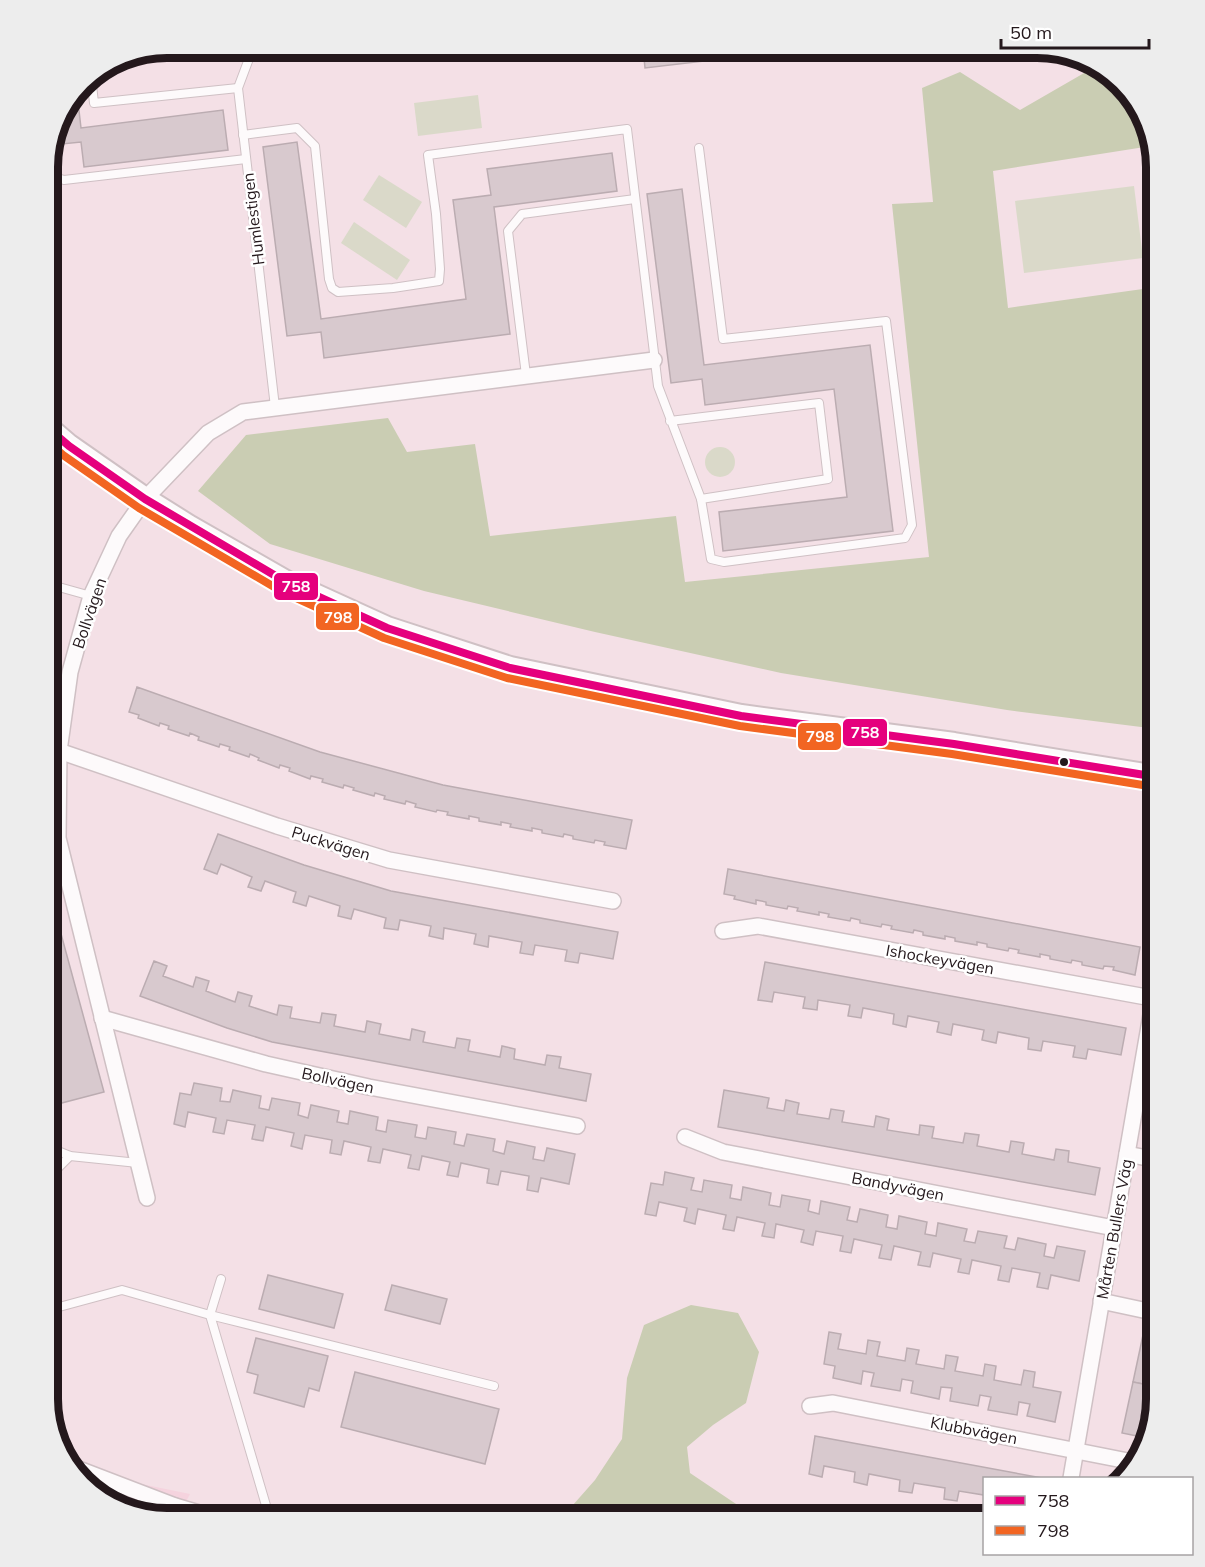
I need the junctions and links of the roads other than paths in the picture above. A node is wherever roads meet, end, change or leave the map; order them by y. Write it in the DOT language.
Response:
graph roads {
  1 [pos="249,59"];
  2 [pos="238,88"];
  3 [pos="92,89"];
  4 [pos="243,135"];
  5 [pos="699,148"];
  6 [pos="246,159"];
  7 [pos="59,178"];
  8 [pos="635,199"];
  9 [pos="654,360"];
  10 [pos="526,375"];
  11 [pos="275,407"];
  12 [pos="670,421"];
  13 [pos="59,438"];
  14 [pos="701,498"];
  15 [pos="145,499"];
  16 [pos="59,587"];
  17 [pos="91,596"];
  18 [pos="59,748"];
  19 [pos="58,751"];
  20 [pos="1146,775"];
  21 [pos="58,858"];
  22 [pos="613,901"];
  23 [pos="723,931"];
  24 [pos="1146,997"];
  25 [pos="102,1018"];
  26 [pos="1146,1049"];
  27 [pos="577,1126"];
  28 [pos="685,1137"];
  29 [pos="58,1151"];
  30 [pos="1127,1154"];
  31 [pos="70,1156"];
  32 [pos="1146,1158"];
  33 [pos="138,1163"];
  34 [pos="58,1168"];
  35 [pos="147,1198"];
  36 [pos="1114,1228"];
  37 [pos="221,1280"];
  38 [pos="1101,1301"];
  39 [pos="58,1307"];
  40 [pos="1146,1310"];
  41 [pos="210,1315"];
  42 [pos="494,1386"];
  43 [pos="810,1406"];
  44 [pos="1076,1450"];
  45 [pos="1127,1461"];
  46 [pos="86,1472"];
  47 [pos="1071,1477"];
  48 [pos="175,1506"];
  49 [pos="170,1508"];
  50 [pos="182,1508"];
  51 [pos="267,1508"];
  1 -- 2 [label="lane"];
  2 -- 3 [label="lane"];
  2 -- 4 [label="lane"];
  4 -- 6 [label="lane"];
  4 -- 8 [label="lane"];
  5 -- 14 [label="lane"];
  6 -- 7 [label="lane, Humlestigen"];
  6 -- 11 [label="lane, Humlestigen"];
  8 -- 9 [label="lane"];
  8 -- 10 [label="lane"];
  9 -- 10 [label="street"];
  9 -- 12 [label="lane"];
  10 -- 11 [label="street"];
  11 -- 15 [label="street"];
  12 -- 14 [label="lane"];
  12 -- 14 [label="lane"];
  13 -- 15 [label="street"];
  15 -- 17 [label="street, Bollvägen"];
  15 -- 20 [label="street"];
  16 -- 17 [label="lane"];
  17 -- 18 [label="street, Bollvägen"];
  19 -- 22 [label="street, Puckvägen"];
  21 -- 25 [label="street, Bollvägen"];
  23 -- 24 [label="street, Ishockeyvägen"];
  25 -- 27 [label="street, Bollvägen"];
  25 -- 33 [label="street, Bollvägen"];
  26 -- 30 [label="street, Mårten Bullers Väg"];
  28 -- 36 [label="street, Bandyvägen"];
  29 -- 31 [label="lane"];
  30 -- 32 [label="street"];
  30 -- 36 [label="street, Mårten Bullers Väg"];
  31 -- 33 [label="lane"];
  31 -- 34 [label="lane"];
  33 -- 35 [label="street, Bollvägen"];
  36 -- 38 [label="street, Mårten Bullers Väg"];
  37 -- 41 [label="lane"];
  38 -- 40 [label="street"];
  38 -- 44 [label="street, Mårten Bullers Väg"];
  39 -- 41 [label="lane"];
  41 -- 42 [label="lane"];
  41 -- 51 [label="lane"];
  43 -- 44 [label="street, Klubbvägen"];
  44 -- 45 [label="street, Klubbvägen"];
  44 -- 47 [label="street, Mårten Bullers Väg"];
  46 -- 48 [label="street"];
  48 -- 49 [label="street"];
  48 -- 50 [label="street"];
}
